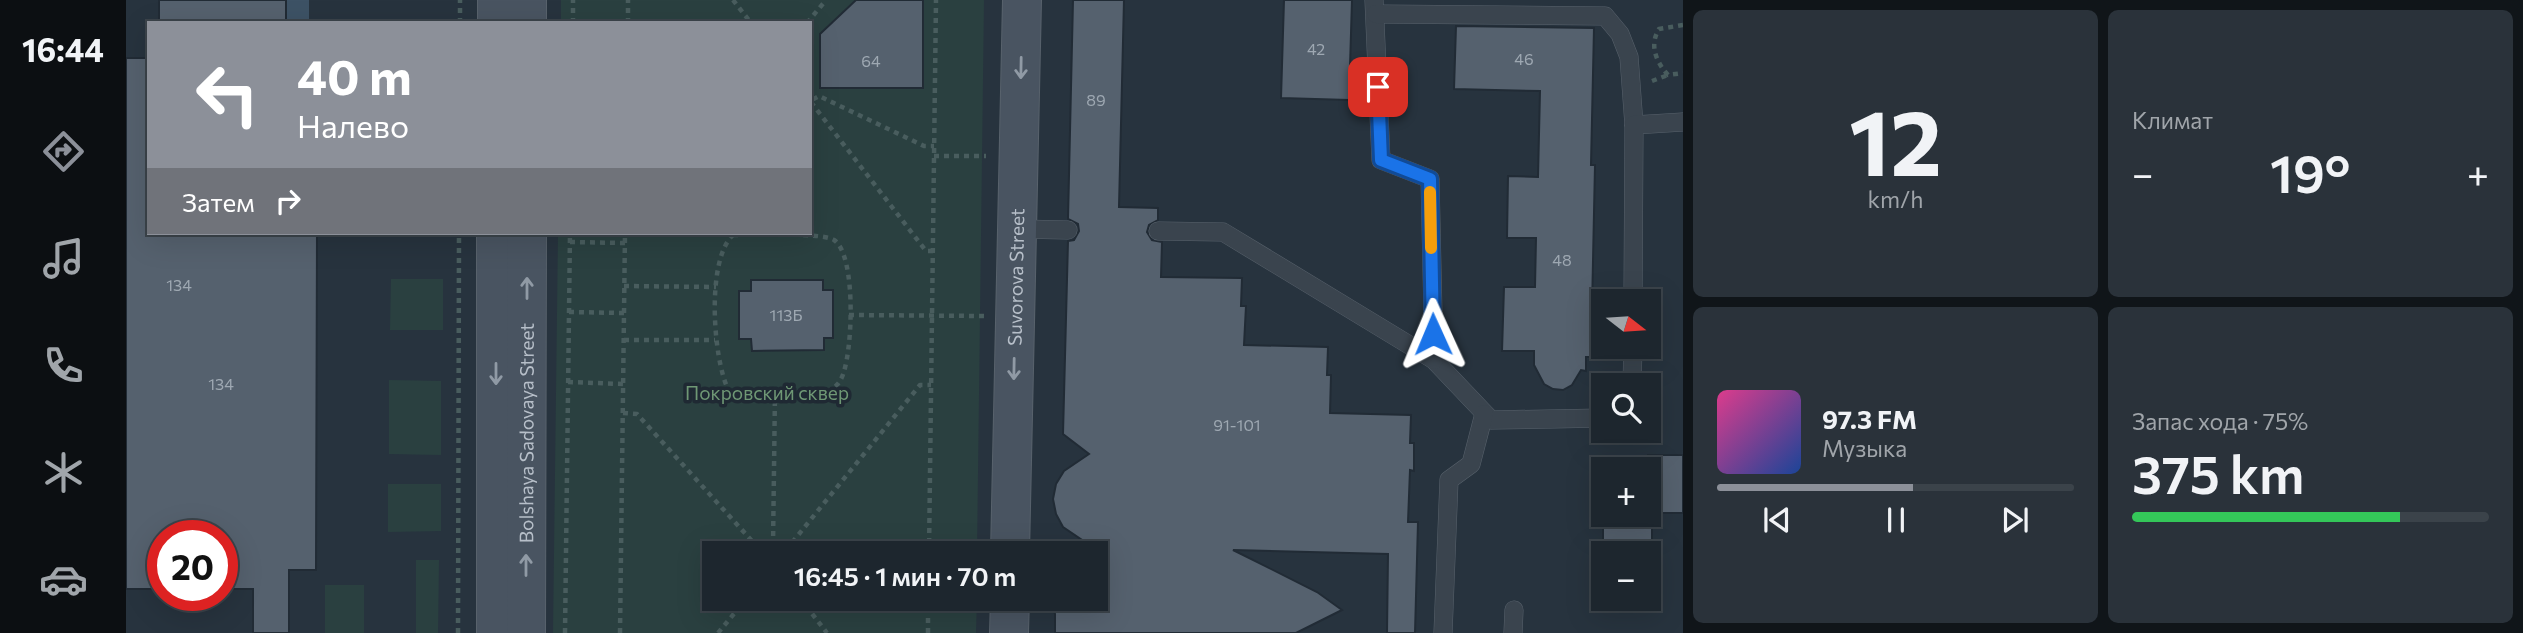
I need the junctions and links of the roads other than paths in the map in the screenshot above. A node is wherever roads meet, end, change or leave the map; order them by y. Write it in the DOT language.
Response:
graph roads {
  1 [pos="497,0"];
  2 [pos="527,0"];
  3 [pos="1023,0"];
  4 [pos="1375,7"];
  5 [pos="497,21"];
  6 [pos="527,21"];
  7 [pos="1683,122"];
  8 [pos="1634,125"];
  9 [pos="1018,229"];
  10 [pos="1068,230"];
  11 [pos="1158,231"];
  12 [pos="496,235"];
  13 [pos="527,235"];
  14 [pos="1633,289"];
  15 [pos="1434,359"];
  16 [pos="1484,414"];
  17 [pos="1591,418"];
  18 [pos="1010,541"];
  19 [pos="1514,610"];
  20 [pos="1010,611"];
  21 [pos="496,633"];
  22 [pos="526,633"];
  23 [pos="1009,633"];
  24 [pos="1443,633"];
  25 [pos="1513,633"];
  1 -- 5 [label="main road"];
  2 -- 6 [label="main road"];
  3 -- 9 [label="main road, Suvorova Street, one-way"];
  4 -- 8 [label="lane"];
  4 -- 15 [label="lane"];
  7 -- 8 [label="lane"];
  8 -- 14 [label="lane"];
  9 -- 10 [label="lane"];
  9 -- 18 [label="main road, Suvorova Street, one-way"];
  11 -- 15 [label="lane"];
  12 -- 21 [label="main road, Bolshaya Sadovaya Street, one-way"];
  22 -- 13 [label="main road, Bolshaya Sadovaya Street, one-way"];
  15 -- 16 [label="lane"];
  16 -- 17 [label="lane"];
  16 -- 24 [label="lane"];
  19 -- 25 [label="lane"];
  20 -- 23 [label="main road"];
}
